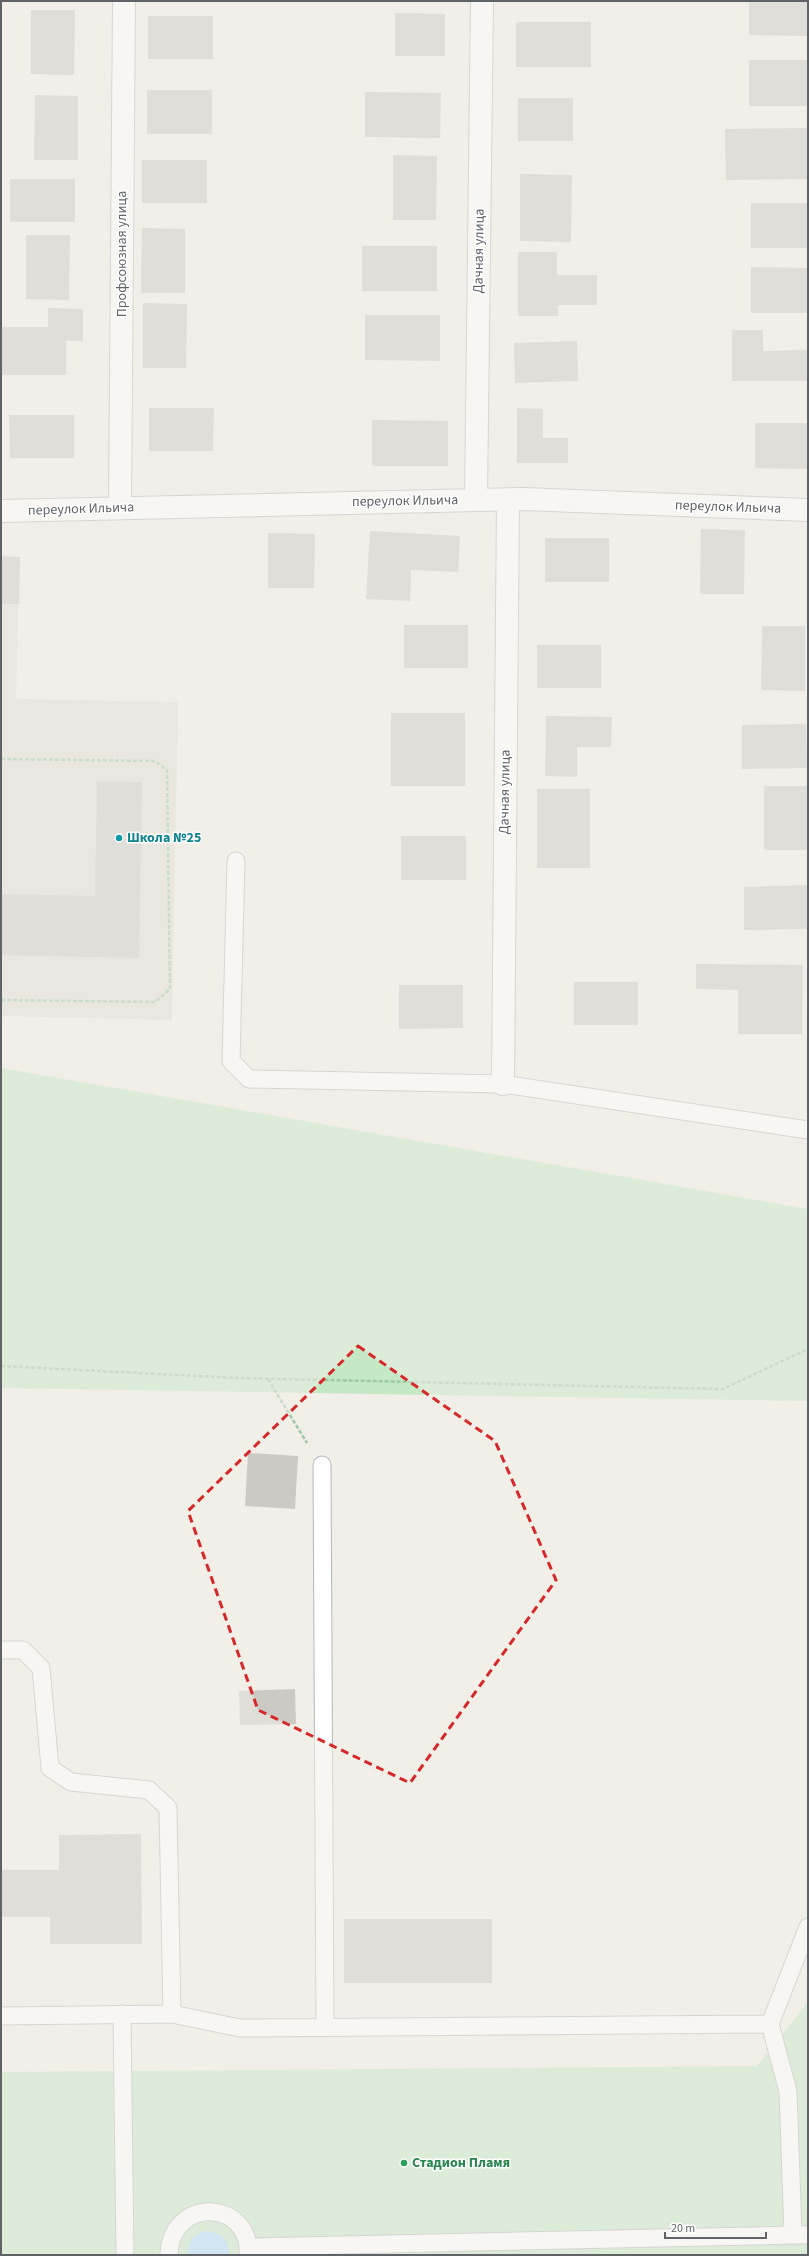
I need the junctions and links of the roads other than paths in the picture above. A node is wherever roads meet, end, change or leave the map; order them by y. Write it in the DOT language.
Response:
graph roads {
  1 [pos="124,1"];
  2 [pos="482,1"];
  3 [pos="476,500"];
  4 [pos="508,500"];
  5 [pos="120,507"];
  6 [pos="808,510"];
  7 [pos="1,511"];
  8 [pos="236,861"];
  9 [pos="503,1084"];
  10 [pos="808,1130"];
  11 [pos="322,1465"];
  12 [pos="1,1650"];
  13 [pos="808,1927"];
  14 [pos="122,2014"];
  15 [pos="172,2014"];
  16 [pos="1,2016"];
  17 [pos="770,2024"];
  18 [pos="325,2026"];
  19 [pos="800,2235"];
  20 [pos="249,2251"];
  21 [pos="125,2255"];
  22 [pos="169,2255"];
  1 -- 5 [label="street, Профсоюзная улица"];
  2 -- 3 [label="street, Дачная улица"];
  3 -- 4 [label="street, переулок Ильича"];
  3 -- 5 [label="street, переулок Ильича"];
  4 -- 6 [label="street, переулок Ильича"];
  4 -- 9 [label="street, Дачная улица"];
  5 -- 7 [label="street, переулок Ильича"];
  8 -- 9 [label="lane"];
  9 -- 10 [label="lane"];
  11 -- 18 [label="lane"];
  12 -- 15 [label="lane"];
  13 -- 17 [label="lane"];
  14 -- 15 [label="lane"];
  14 -- 16 [label="lane"];
  14 -- 21 [label="lane"];
  15 -- 18 [label="lane"];
  17 -- 18 [label="lane"];
  17 -- 19 [label="lane"];
  19 -- 20 [label="lane"];
  20 -- 22 [label="lane"];
}
